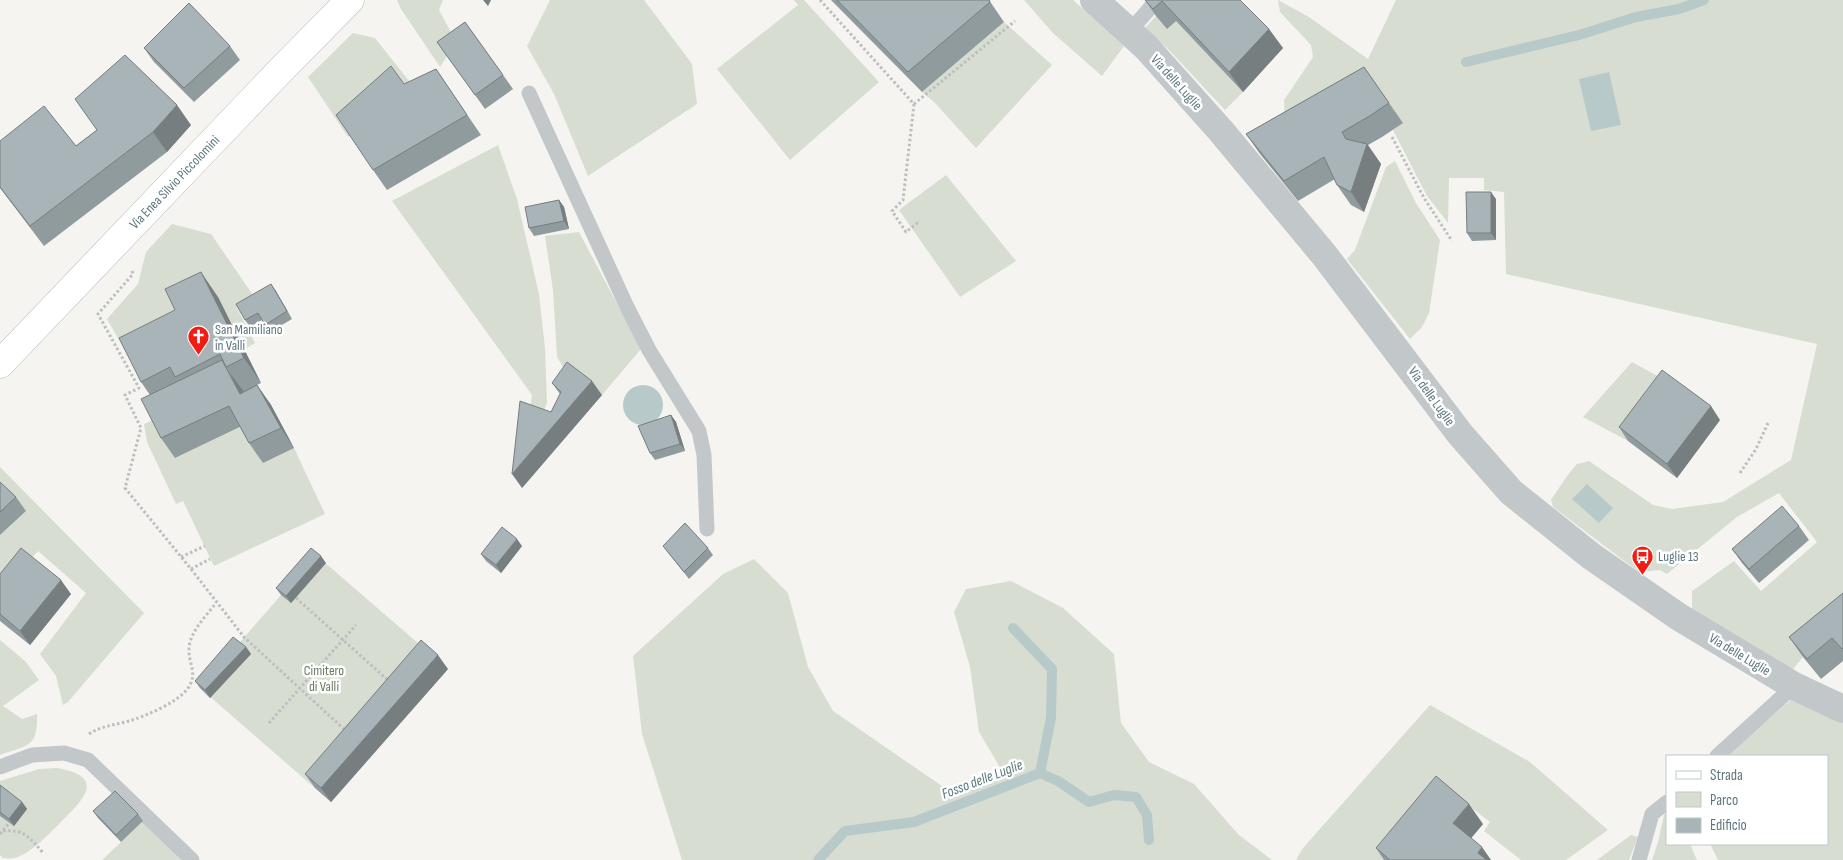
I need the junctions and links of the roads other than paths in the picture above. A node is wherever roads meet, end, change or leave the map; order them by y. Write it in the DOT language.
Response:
graph roads {
  1 [pos="350,0"];
  2 [pos="1094,0"];
  3 [pos="1157,0"];
  4 [pos="1129,32"];
  5 [pos="529,93"];
  6 [pos="0,364"];
  7 [pos="708,529"];
  8 [pos="1794,686"];
  9 [pos="1843,710"];
  10 [pos="1718,755"];
  11 [pos="0,767"];
  12 [pos="1666,803"];
  13 [pos="192,860"];
  14 [pos="1639,860"];
  1 -- 6 [label="main road, Via Enea Silvio Piccolomini"];
  2 -- 4 [label="street, Via delle Luglie"];
  3 -- 4 [label="lane"];
  4 -- 8 [label="street, Via delle Luglie"];
  5 -- 7 [label="lane"];
  8 -- 9 [label="street, Via delle Luglie"];
  8 -- 10 [label="lane"];
  11 -- 13 [label="lane"];
  12 -- 14 [label="lane"];
}
